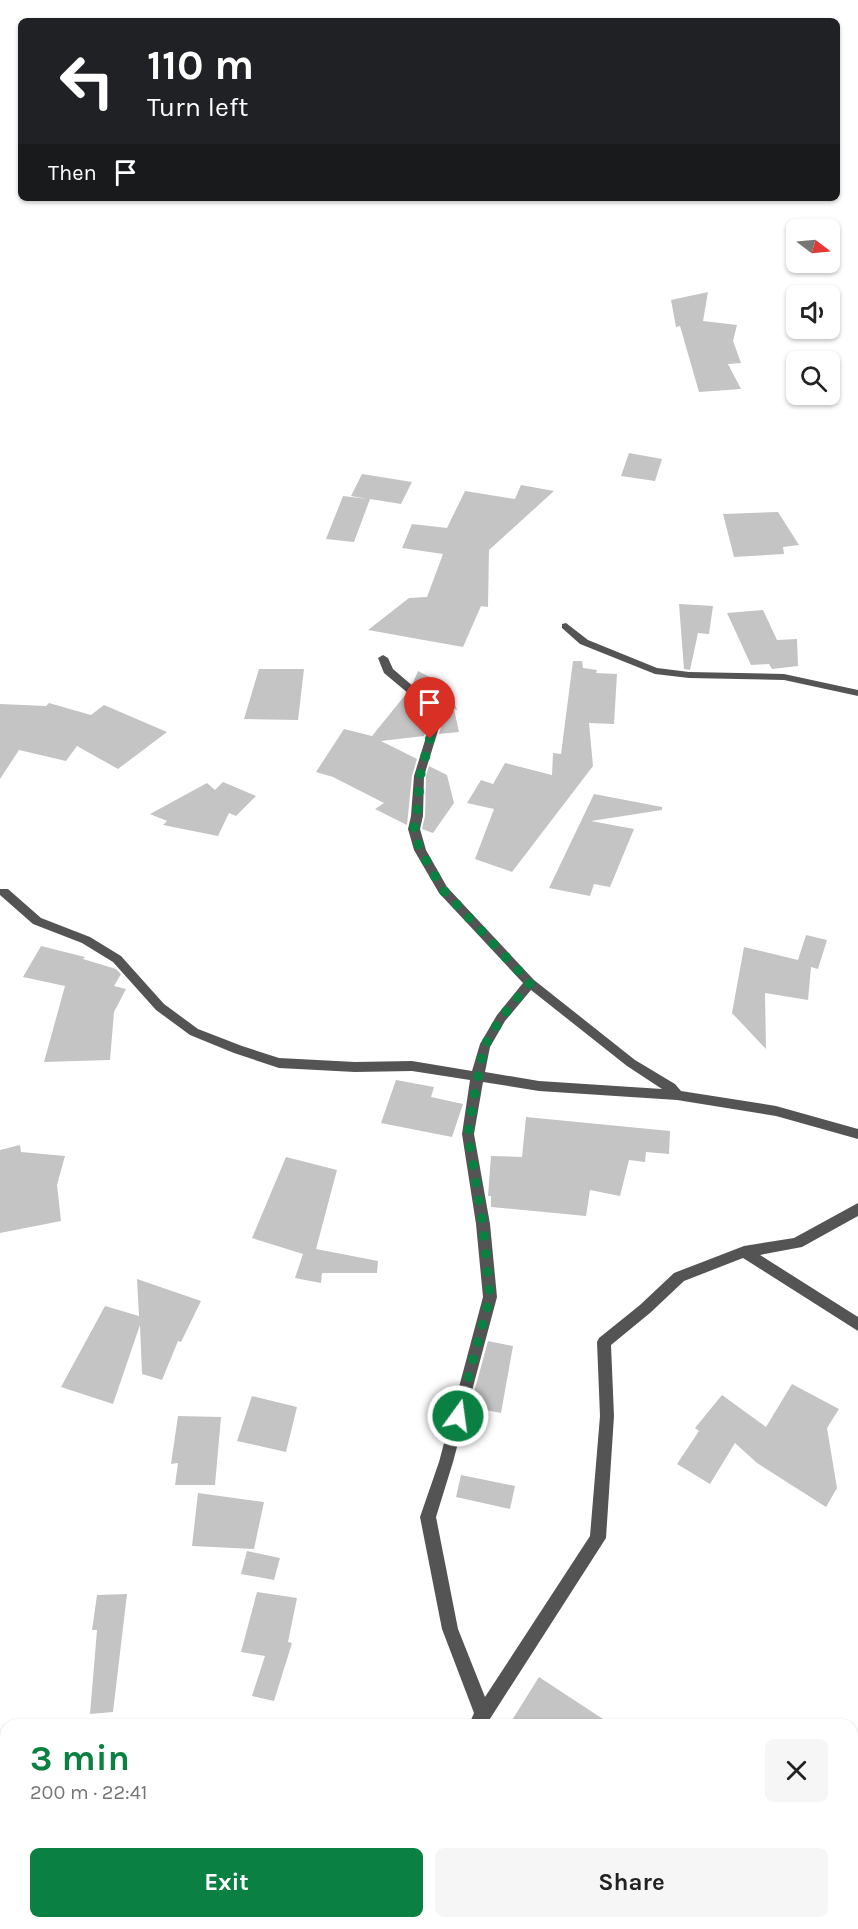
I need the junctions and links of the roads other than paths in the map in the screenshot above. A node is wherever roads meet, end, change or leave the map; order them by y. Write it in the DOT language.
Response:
graph roads {
  1 [pos="566,626"];
  2 [pos="383,658"];
  3 [pos="858,693"];
  4 [pos="4,892"];
  5 [pos="530,983"];
  6 [pos="477,1078"];
  7 [pos="677,1095"];
  8 [pos="858,1134"];
  9 [pos="858,1209"];
  10 [pos="744,1252"];
  11 [pos="858,1325"];
  12 [pos="480,1719"];
  1 -- 3 [label="street"];
  2 -- 5 [label="street"];
  4 -- 6 [label="street"];
  5 -- 6 [label="street"];
  5 -- 7 [label="street"];
  6 -- 7 [label="street"];
  6 -- 12 [label="street"];
  7 -- 8 [label="street"];
  9 -- 10 [label="street"];
  10 -- 11 [label="street"];
  10 -- 12 [label="street"];
}
